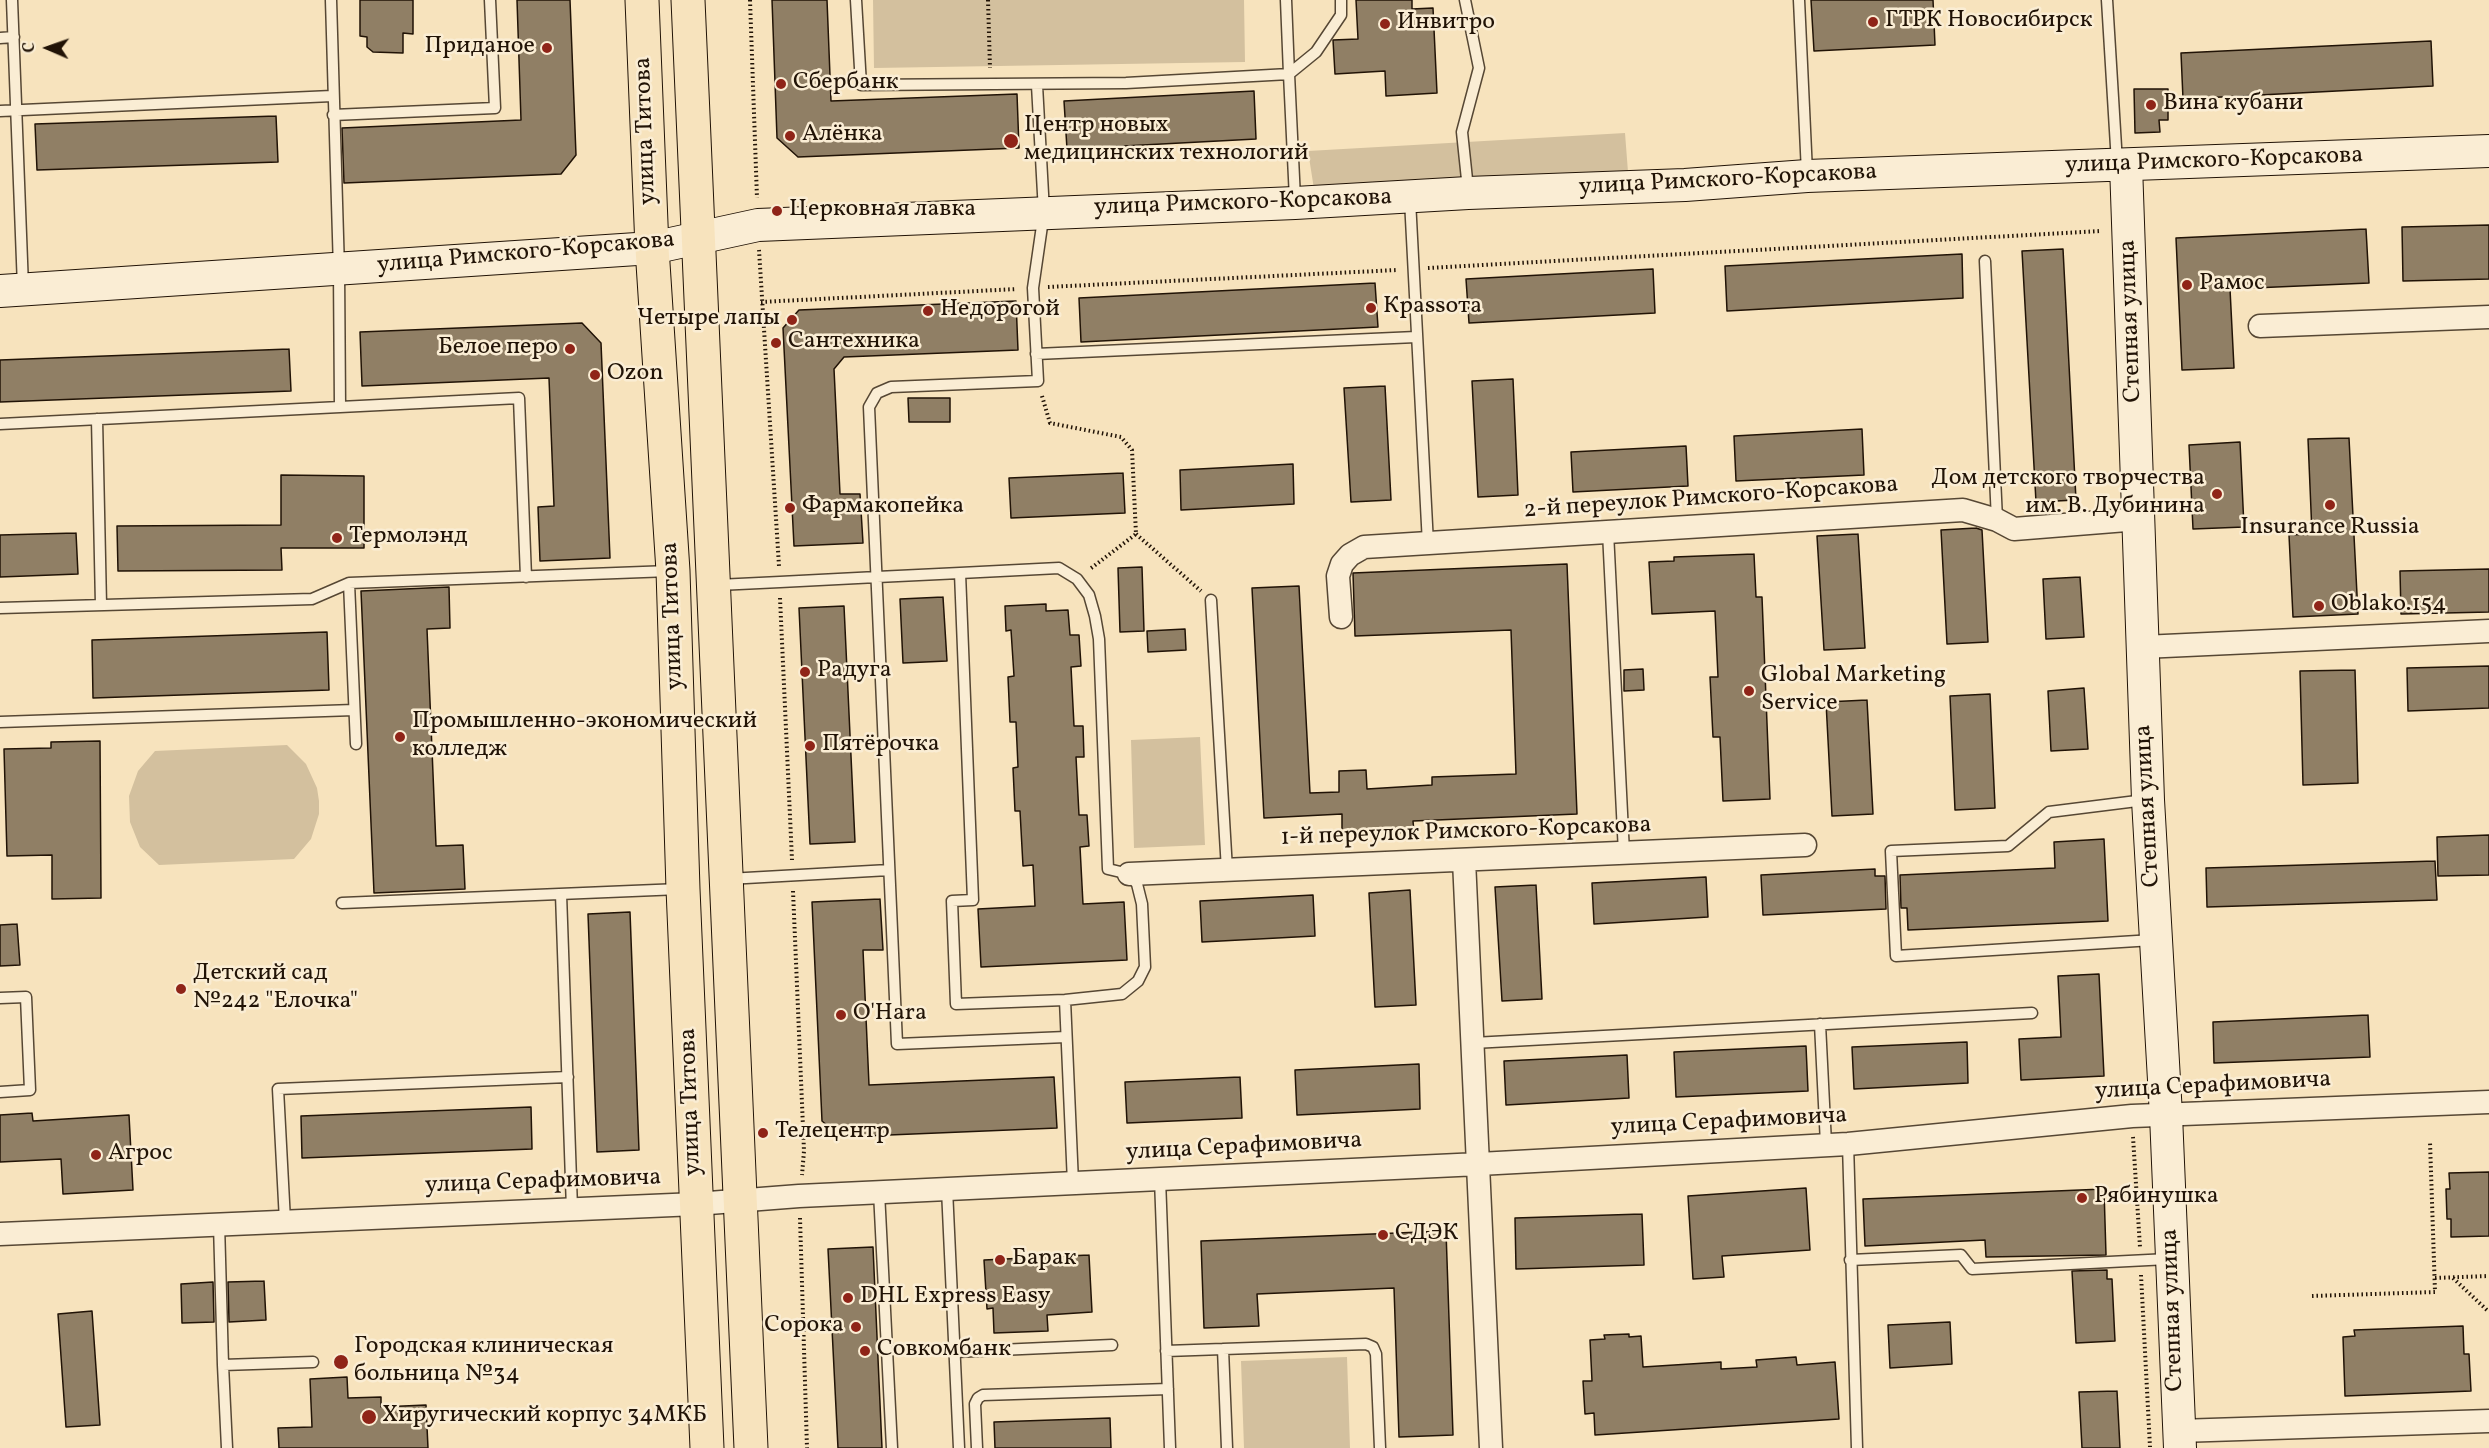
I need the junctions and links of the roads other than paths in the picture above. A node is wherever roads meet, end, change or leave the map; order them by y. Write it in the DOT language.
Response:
graph roads {
  1 [pos="12,0"];
  2 [pos="331,0"];
  3 [pos="490,0"];
  4 [pos="642,0"];
  5 [pos="688,0"];
  6 [pos="856,0"];
  7 [pos="1286,0"];
  8 [pos="1341,0"];
  9 [pos="1466,0"];
  10 [pos="1799,0"];
  11 [pos="2107,0"];
  12 [pos="14,37"];
  13 [pos="0,38"];
  14 [pos="1289,74"];
  15 [pos="1037,85"];
  16 [pos="332,96"];
  17 [pos="16,110"];
  18 [pos="0,111"];
  19 [pos="333,115"];
  20 [pos="2489,151"];
  21 [pos="2122,165"];
  22 [pos="1807,176"];
  23 [pos="1468,193"];
  24 [pos="1410,197"];
  25 [pos="1295,202"];
  26 [pos="1044,212"];
  27 [pos="697,238"];
  28 [pos="652,248"];
  29 [pos="1985,261"];
  30 [pos="339,270"];
  31 [pos="12,290"];
  32 [pos="2489,317"];
  33 [pos="2260,326"];
  34 [pos="1416,337"];
  35 [pos="1036,354"];
  36 [pos="340,407"];
  37 [pos="97,419"];
  38 [pos="0,424"];
  39 [pos="2139,519"];
  40 [pos="1997,520"];
  41 [pos="1608,532"];
  42 [pos="1428,544"];
  43 [pos="673,571"];
  44 [pos="960,573"];
  45 [pos="526,577"];
  46 [pos="877,577"];
  47 [pos="349,583"];
  48 [pos="712,586"];
  49 [pos="1211,600"];
  50 [pos="100,605"];
  51 [pos="0,608"];
  52 [pos="1341,617"];
  53 [pos="2489,631"];
  54 [pos="2143,647"];
  55 [pos="354,710"];
  56 [pos="0,722"];
  57 [pos="356,744"];
  58 [pos="2148,800"];
  59 [pos="1805,845"];
  60 [pos="1624,853"];
  61 [pos="1464,860"];
  62 [pos="890,870"];
  63 [pos="1227,870"];
  64 [pos="1129,874"];
  65 [pos="725,880"];
  66 [pos="683,889"];
  67 [pos="561,894"];
  68 [pos="342,903"];
  69 [pos="2156,940"];
  70 [pos="0,998"];
  71 [pos="1065,1000"];
  72 [pos="2032,1013"];
  73 [pos="1820,1024"];
  74 [pos="1066,1037"];
  75 [pos="1473,1043"];
  76 [pos="568,1077"];
  77 [pos="0,1092"];
  78 [pos="2489,1102"];
  79 [pos="2166,1115"];
  80 [pos="1837,1144"];
  81 [pos="1479,1164"];
  82 [pos="1160,1179"];
  83 [pos="1073,1183"];
  84 [pos="947,1189"];
  85 [pos="879,1192"];
  86 [pos="739,1201"];
  87 [pos="696,1204"];
  88 [pos="572,1209"];
  89 [pos="285,1221"];
  90 [pos="219,1224"];
  91 [pos="0,1234"];
  92 [pos="2171,1259"];
  93 [pos="1850,1260"];
  94 [pos="1112,1345"];
  95 [pos="1223,1349"];
  96 [pos="1166,1351"];
  97 [pos="954,1352"];
  98 [pos="313,1362"];
  99 [pos="223,1365"];
  100 [pos="1168,1389"];
  101 [pos="2489,1421"];
  102 [pos="2179,1439"];
  103 [pos="227,1448"];
  104 [pos="707,1448"];
  105 [pos="751,1448"];
  106 [pos="892,1448"];
  107 [pos="959,1448"];
  108 [pos="977,1448"];
  109 [pos="1170,1448"];
  110 [pos="1227,1448"];
  111 [pos="1380,1448"];
  112 [pos="1491,1448"];
  113 [pos="1857,1448"];
  1 -- 12 [label="lane"];
  2 -- 16 [label="lane"];
  3 -- 19 [label="lane"];
  4 -- 28 [label="main road, улица Титова"];
  5 -- 27 [label="main road, улица Титова"];
  6 -- 15 [label="lane"];
  7 -- 14 [label="lane"];
  8 -- 14 [label="lane"];
  9 -- 23 [label="lane"];
  10 -- 22 [label="lane"];
  11 -- 21 [label="lane"];
  12 -- 13 [label="lane"];
  12 -- 17 [label="lane"];
  14 -- 15 [label="lane"];
  14 -- 25 [label="lane"];
  15 -- 26 [label="lane"];
  16 -- 17 [label="lane"];
  16 -- 19 [label="lane"];
  17 -- 18 [label="lane"];
  17 -- 31 [label="lane"];
  19 -- 30 [label="lane"];
  20 -- 21 [label="street, улица Римского-Корсакова"];
  21 -- 22 [label="street, улица Римского-Корсакова"];
  21 -- 39 [label="street, Степная улица"];
  22 -- 23 [label="street, улица Римского-Корсакова"];
  23 -- 24 [label="street, улица Римского-Корсакова"];
  24 -- 25 [label="street, улица Римского-Корсакова"];
  24 -- 34 [label="lane"];
  25 -- 26 [label="street, улица Римского-Корсакова"];
  26 -- 27 [label="street, улица Римского-Корсакова"];
  26 -- 35 [label="lane"];
  27 -- 28 [label="street, улица Римского-Корсакова"];
  27 -- 48 [label="main road, улица Титова"];
  28 -- 30 [label="street, улица Римского-Корсакова"];
  28 -- 43 [label="main road, улица Титова"];
  29 -- 40 [label="lane"];
  30 -- 31 [label="street, улица Римского-Корсакова"];
  30 -- 36 [label="lane"];
  32 -- 33 [label="street"];
  34 -- 35 [label="lane"];
  34 -- 42 [label="lane"];
  35 -- 46 [label="lane"];
  36 -- 37 [label="lane"];
  36 -- 45 [label="lane"];
  37 -- 38 [label="lane"];
  37 -- 50 [label="lane"];
  39 -- 40 [label="street, 2-й переулок Римского-Корсакова"];
  39 -- 54 [label="street, Степная улица"];
  40 -- 41 [label="street, 2-й переулок Римского-Корсакова"];
  41 -- 42 [label="street, 2-й переулок Римского-Корсакова"];
  41 -- 60 [label="lane"];
  42 -- 52 [label="street, 2-й переулок Римского-Корсакова"];
  43 -- 45 [label="lane"];
  43 -- 66 [label="main road, улица Титова"];
  44 -- 46 [label="lane"];
  44 -- 64 [label="lane"];
  44 -- 71 [label="lane"];
  45 -- 47 [label="lane"];
  46 -- 48 [label="lane"];
  46 -- 62 [label="lane"];
  47 -- 50 [label="lane"];
  47 -- 55 [label="lane"];
  48 -- 65 [label="main road, улица Титова"];
  49 -- 63 [label="lane"];
  50 -- 51 [label="lane"];
  53 -- 54 [label="street"];
  54 -- 58 [label="street, Степная улица"];
  55 -- 56 [label="lane"];
  55 -- 57 [label="lane"];
  58 -- 69 [label="street, Степная улица"];
  58 -- 69 [label="lane"];
  59 -- 60 [label="street, 1-й переулок Римского-Корсакова"];
  60 -- 61 [label="street, 1-й переулок Римского-Корсакова"];
  61 -- 63 [label="street, 1-й переулок Римского-Корсакова"];
  61 -- 75 [label="street"];
  62 -- 65 [label="lane"];
  62 -- 74 [label="lane"];
  63 -- 64 [label="street, 1-й переулок Римского-Корсакова"];
  64 -- 71 [label="lane"];
  65 -- 86 [label="main road, улица Титова"];
  66 -- 67 [label="lane"];
  66 -- 87 [label="main road, улица Титова"];
  67 -- 68 [label="lane"];
  67 -- 76 [label="lane"];
  69 -- 79 [label="street, Степная улица"];
  70 -- 77 [label="lane"];
  71 -- 74 [label="lane"];
  72 -- 73 [label="lane"];
  73 -- 75 [label="lane"];
  73 -- 80 [label="lane"];
  74 -- 83 [label="lane"];
  75 -- 81 [label="street"];
  76 -- 88 [label="lane"];
  76 -- 89 [label="lane"];
  78 -- 79 [label="street, улица Серафимовича"];
  79 -- 80 [label="street, улица Серафимовича"];
  79 -- 92 [label="street, Степная улица"];
  80 -- 81 [label="street, улица Серафимовича"];
  80 -- 93 [label="lane"];
  81 -- 82 [label="street, улица Серафимовича"];
  81 -- 112 [label="street"];
  82 -- 83 [label="street, улица Серафимовича"];
  82 -- 96 [label="lane"];
  83 -- 84 [label="street, улица Серафимовича"];
  84 -- 85 [label="street, улица Серафимовича"];
  84 -- 97 [label="lane"];
  85 -- 86 [label="street, улица Серафимовича"];
  85 -- 106 [label="lane"];
  86 -- 87 [label="street, улица Серафимовича"];
  86 -- 105 [label="main road, улица Титова"];
  87 -- 88 [label="street, улица Серафимовича"];
  87 -- 104 [label="main road, улица Титова"];
  88 -- 89 [label="street, улица Серафимовича"];
  89 -- 90 [label="street, улица Серафимовича"];
  90 -- 91 [label="street, улица Серафимовича"];
  90 -- 99 [label="lane"];
  92 -- 93 [label="lane"];
  92 -- 102 [label="street, Степная улица"];
  93 -- 113 [label="lane"];
  94 -- 97 [label="lane"];
  95 -- 96 [label="lane"];
  95 -- 110 [label="lane"];
  95 -- 111 [label="lane"];
  96 -- 100 [label="lane"];
  97 -- 107 [label="lane"];
  98 -- 99 [label="lane"];
  99 -- 103 [label="lane"];
  100 -- 108 [label="lane"];
  100 -- 109 [label="lane"];
  101 -- 102 [label="street"];
}
